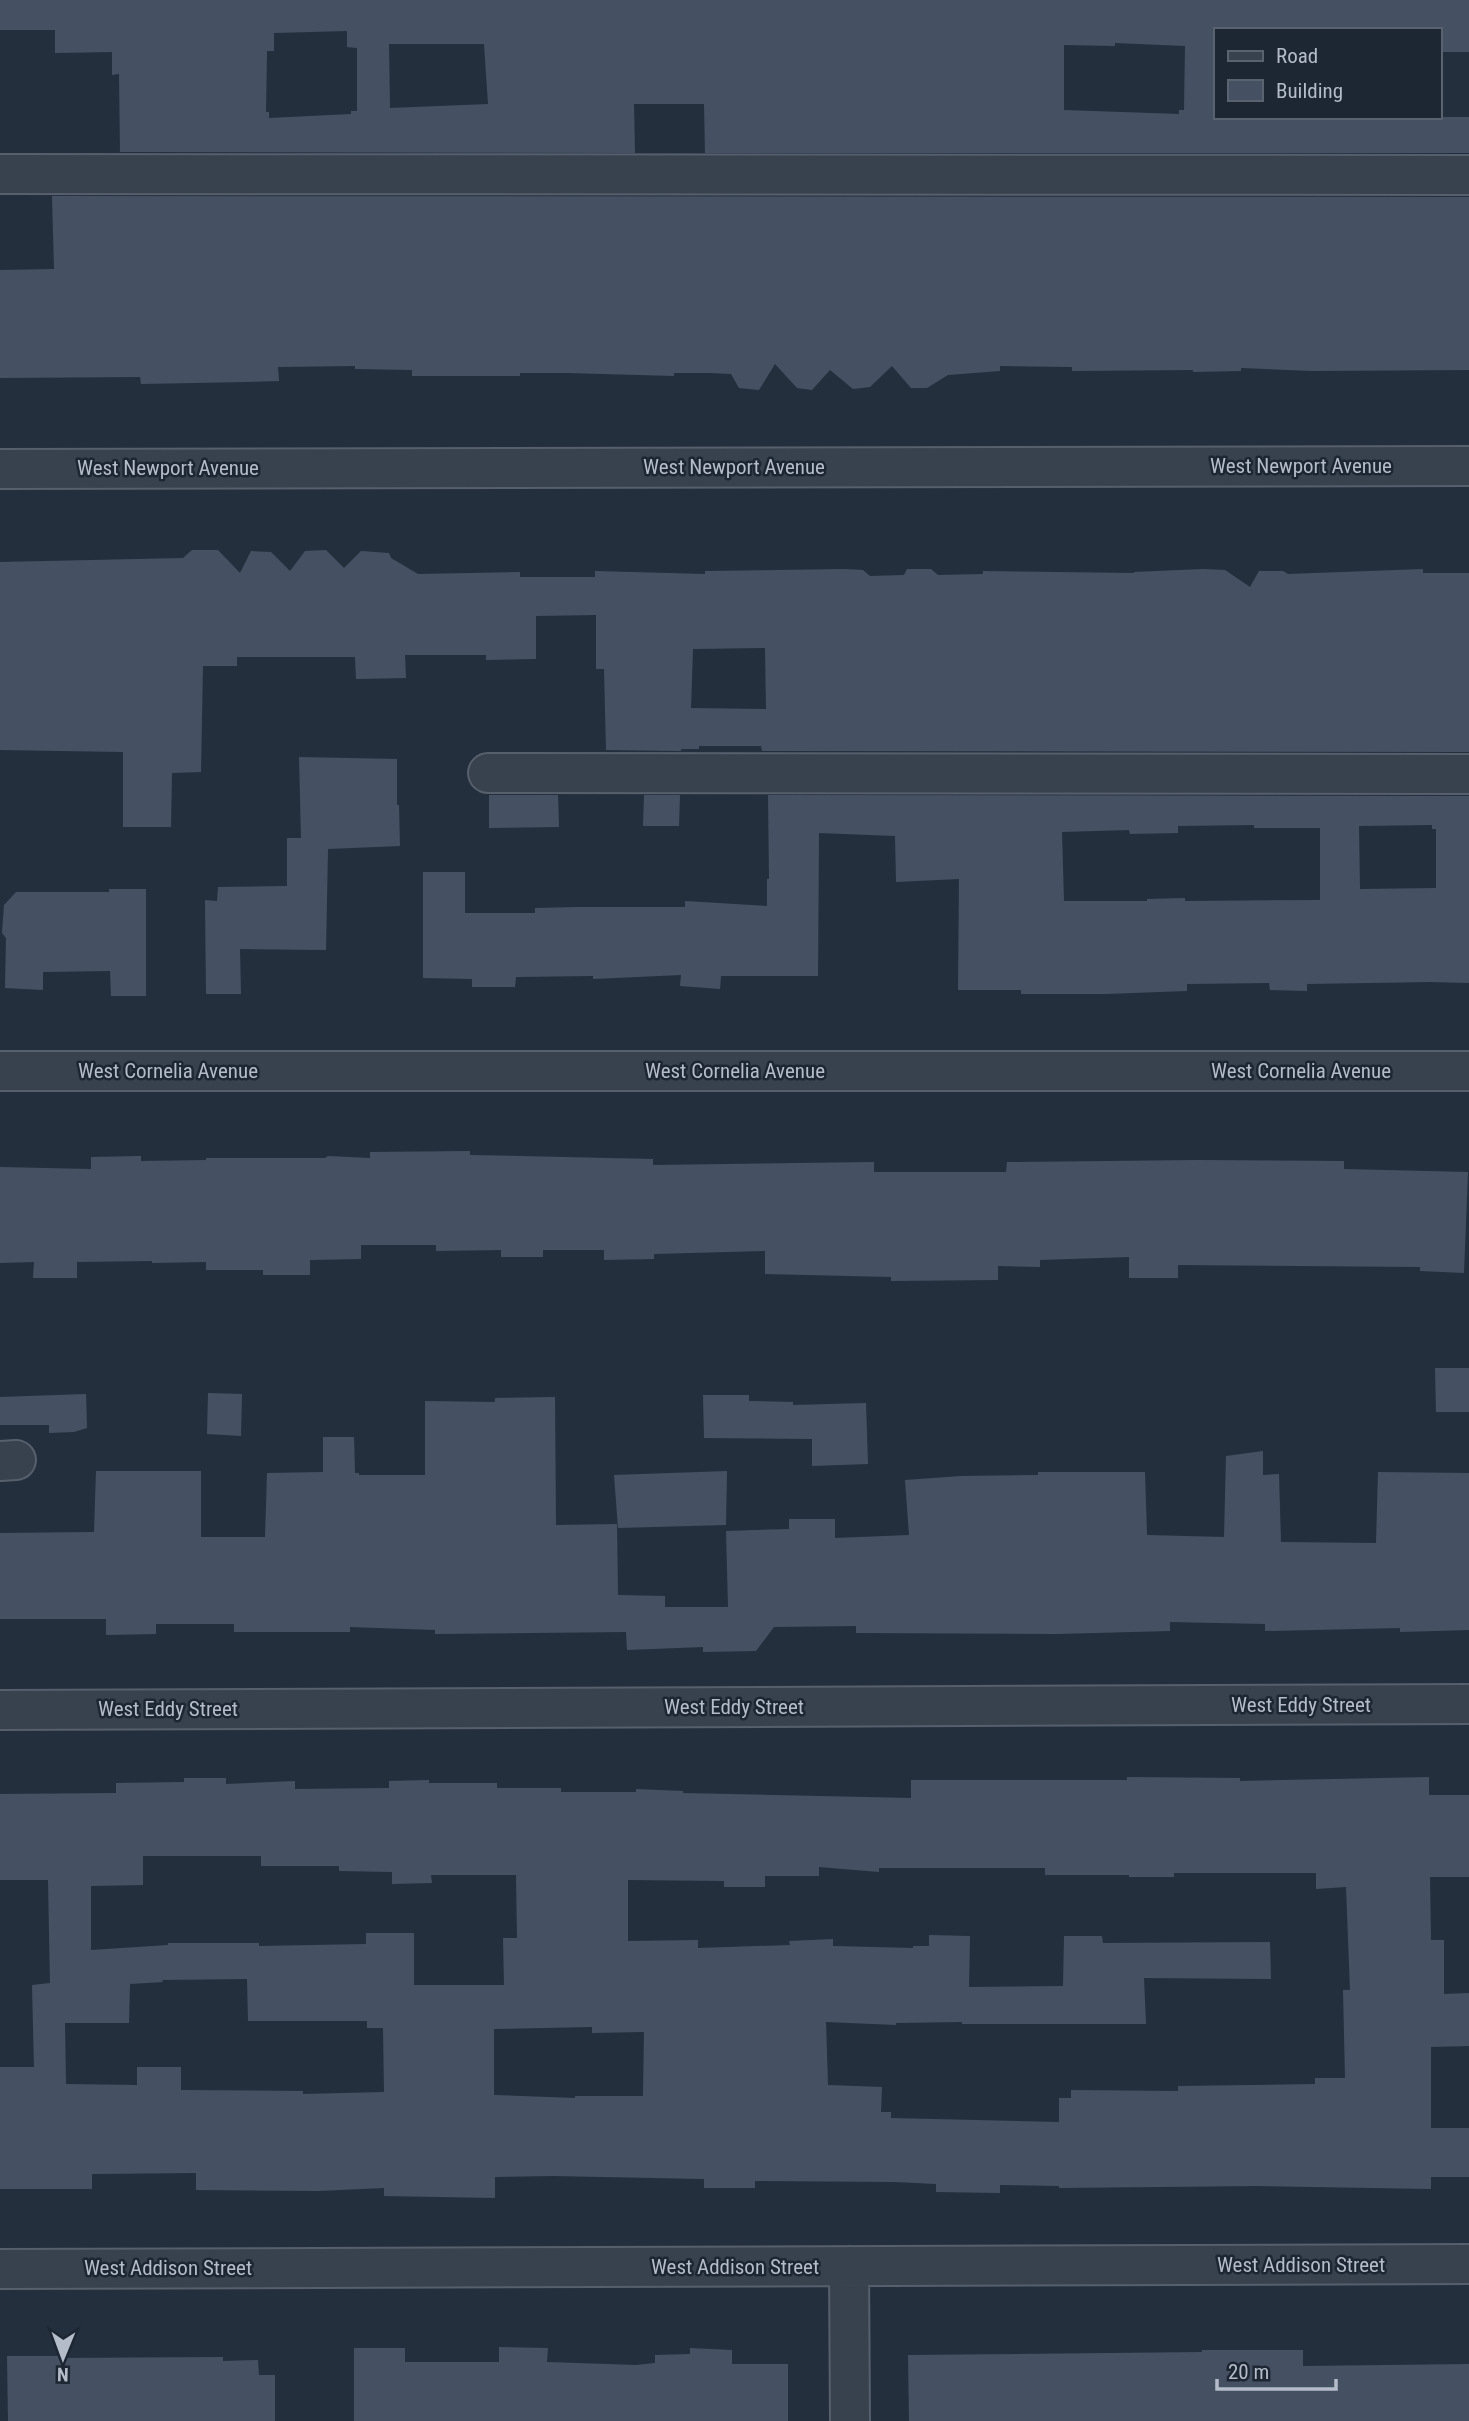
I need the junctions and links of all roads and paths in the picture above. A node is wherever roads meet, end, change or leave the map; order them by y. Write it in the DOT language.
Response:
graph roads {
  1 [pos="0,174"];
  2 [pos="1469,175"];
  3 [pos="1469,466"];
  4 [pos="0,469"];
  5 [pos="488,773"];
  6 [pos="1469,774"];
  7 [pos="0,1071"];
  8 [pos="1469,1071"];
  9 [pos="1469,1704"];
  10 [pos="0,1710"];
  11 [pos="1469,2264"];
  12 [pos="849,2266"];
  13 [pos="0,2269"];
  14 [pos="850,2421"];
  1 -- 2 [label="street"];
  3 -- 4 [label="street, West Newport Avenue"];
  5 -- 6 [label="street"];
  7 -- 8 [label="street, West Cornelia Avenue"];
  9 -- 10 [label="street, West Eddy Street"];
  11 -- 12 [label="street, West Addison Street"];
  12 -- 13 [label="street, West Addison Street"];
  12 -- 14 [label="street"];
}
